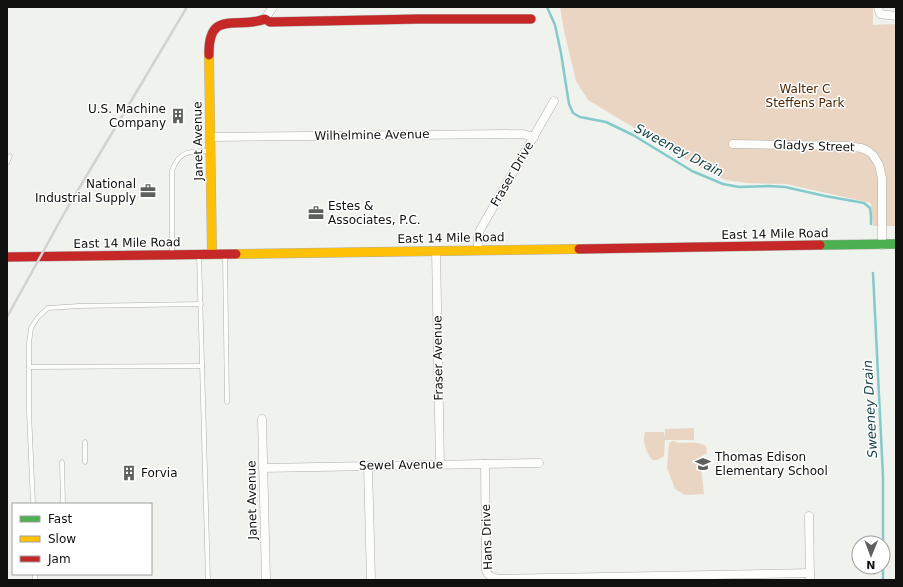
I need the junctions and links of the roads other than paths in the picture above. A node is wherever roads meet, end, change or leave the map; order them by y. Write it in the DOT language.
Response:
graph roads {
  1 [pos="273,7"];
  2 [pos="879,10"];
  3 [pos="896,16"];
  4 [pos="265,19"];
  5 [pos="531,19"];
  6 [pos="554,101"];
  7 [pos="210,137"];
  8 [pos="534,137"];
  9 [pos="734,144"];
  10 [pos="210,151"];
  11 [pos="10,156"];
  12 [pos="7,163"];
  13 [pos="896,244"];
  14 [pos="882,245"];
  15 [pos="436,250"];
  16 [pos="478,250"];
  17 [pos="199,254"];
  18 [pos="212,254"];
  19 [pos="225,254"];
  20 [pos="172,255"];
  21 [pos="7,257"];
  22 [pos="201,304"];
  23 [pos="202,366"];
  24 [pos="29,367"];
  25 [pos="227,402"];
  26 [pos="262,419"];
  27 [pos="85,442"];
  28 [pos="62,462"];
  29 [pos="86,462"];
  30 [pos="539,463"];
  31 [pos="485,464"];
  32 [pos="440,465"];
  33 [pos="368,466"];
  34 [pos="263,468"];
  35 [pos="33,503"];
  36 [pos="63,503"];
  37 [pos="809,516"];
  38 [pos="810,576"];
  39 [pos="208,580"];
  40 [pos="266,580"];
  41 [pos="370,580"];
  1 -- 4 [label="street"];
  2 -- 3 [label="street"];
  4 -- 5 [label="main road"];
  4 -- 7 [label="main road, Janet Avenue"];
  6 -- 8 [label="street, Fraser Drive"];
  7 -- 8 [label="street, Wilhelmine Avenue"];
  7 -- 10 [label="main road, Janet Avenue"];
  8 -- 16 [label="street, Fraser Drive"];
  9 -- 14 [label="street, Gladys Street"];
  10 -- 18 [label="main road, Janet Avenue"];
  10 -- 20 [label="lane"];
  11 -- 12 [label="lane"];
  13 -- 14 [label="main road, East 14 Mile Road"];
  14 -- 16 [label="main road, East 14 Mile Road"];
  15 -- 16 [label="main road, East 14 Mile Road"];
  15 -- 19 [label="main road, East 14 Mile Road"];
  15 -- 32 [label="street, Fraser Avenue"];
  17 -- 18 [label="main road, East 14 Mile Road"];
  17 -- 20 [label="main road, East 14 Mile Road"];
  17 -- 22 [label="lane"];
  18 -- 19 [label="main road, East 14 Mile Road"];
  19 -- 25 [label="lane"];
  20 -- 21 [label="main road, East 14 Mile Road"];
  22 -- 23 [label="lane"];
  22 -- 24 [label="lane"];
  23 -- 24 [label="lane"];
  23 -- 39 [label="lane"];
  24 -- 35 [label="lane"];
  26 -- 34 [label="street, Janet Avenue"];
  27 -- 29 [label="lane"];
  28 -- 36 [label="lane"];
  30 -- 31 [label="street, Sewel Avenue"];
  31 -- 32 [label="street, Sewel Avenue"];
  31 -- 38 [label="street, Hans Drive"];
  32 -- 33 [label="street, Sewel Avenue"];
  33 -- 34 [label="street, Sewel Avenue"];
  33 -- 41 [label="street"];
  34 -- 40 [label="street, Janet Avenue"];
  37 -- 38 [label="street"];
}
